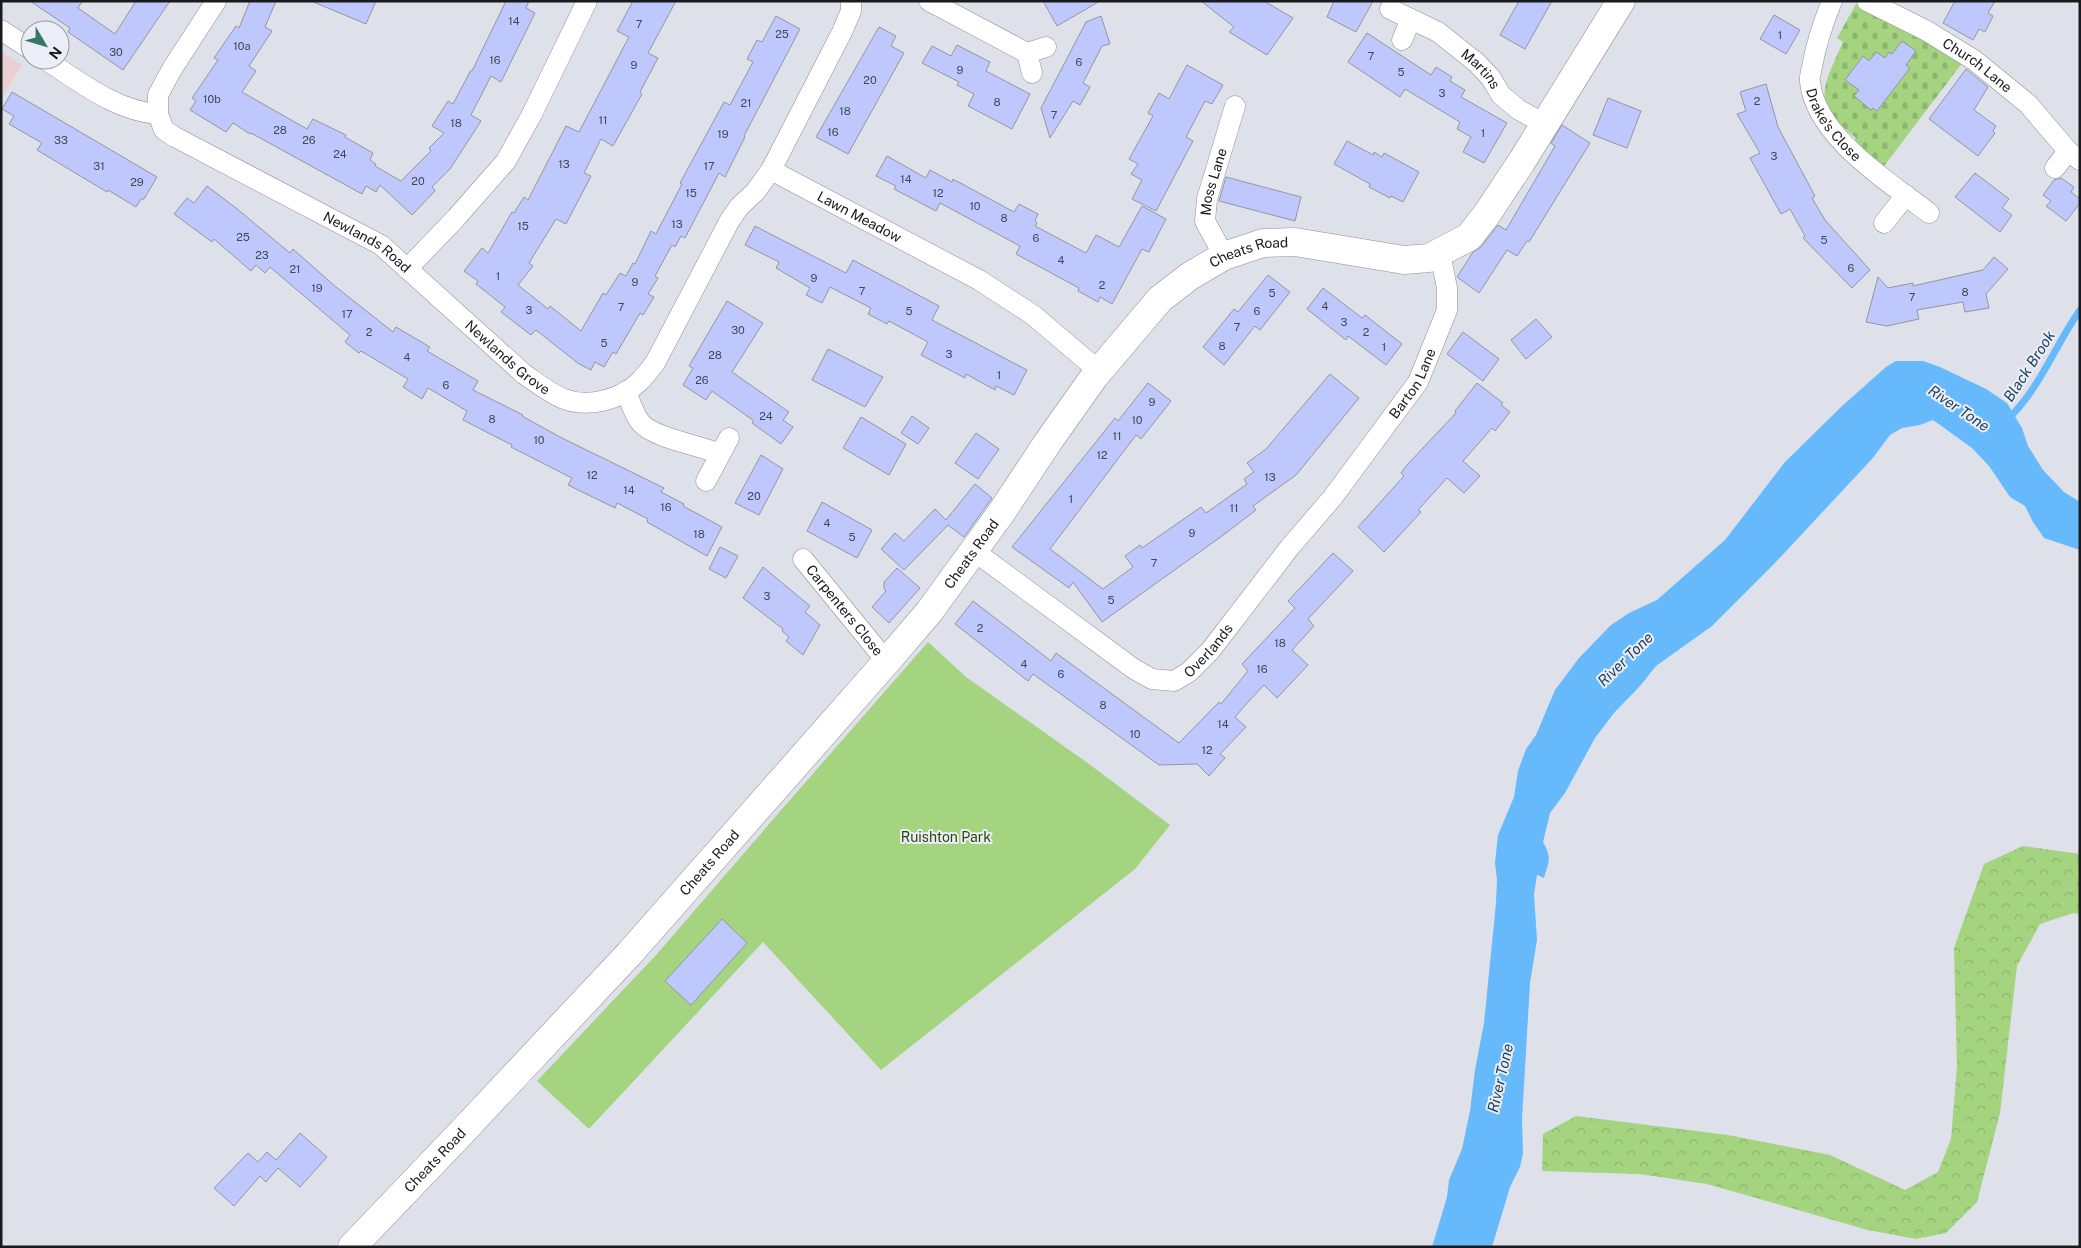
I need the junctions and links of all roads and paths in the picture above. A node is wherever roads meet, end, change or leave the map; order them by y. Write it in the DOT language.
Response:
graph roads {
  1 [pos="216,1"];
  2 [pos="588,1"];
  3 [pos="851,1"];
  4 [pos="929,1"];
  5 [pos="1621,1"];
  6 [pos="1832,1"];
  7 [pos="1867,1"];
  8 [pos="1390,9"];
  9 [pos="1411,19"];
  10 [pos="1,30"];
  11 [pos="1402,40"];
  12 [pos="20,42"];
  13 [pos="1046,47"];
  14 [pos="1027,53"];
  15 [pos="62,70"];
  16 [pos="1032,73"];
  17 [pos="1235,106"];
  18 [pos="158,114"];
  19 [pos="1545,124"];
  20 [pos="2074,156"];
  21 [pos="2055,168"];
  22 [pos="771,170"];
  23 [pos="1906,195"];
  24 [pos="1928,213"];
  25 [pos="1884,223"];
  26 [pos="1440,253"];
  27 [pos="1224,256"];
  28 [pos="407,269"];
  29 [pos="1099,371"];
  30 [pos="626,392"];
  31 [pos="706,480"];
  32 [pos="1333,497"];
  33 [pos="974,551"];
  34 [pos="803,559"];
  35 [pos="888,660"];
  36 [pos="352,1247"];
  1 -- 18 [label="street"];
  2 -- 28 [label="street, Newlands Road"];
  3 -- 22 [label="street"];
  4 -- 14 [label="street"];
  5 -- 19 [label="street, Cheats Road"];
  6 -- 23 [label="street, Drake's Close"];
  7 -- 20 [label="street, Church Lane"];
  8 -- 9 [label="street, Martins"];
  9 -- 11 [label="street"];
  9 -- 19 [label="street, Martins"];
  10 -- 12 [label="street"];
  13 -- 14 [label="street"];
  14 -- 16 [label="street"];
  15 -- 18 [label="street"];
  17 -- 27 [label="street, Moss Lane"];
  18 -- 28 [label="street, Newlands Road"];
  19 -- 26 [label="street, Cheats Road"];
  20 -- 21 [label="street, Church Lane"];
  22 -- 29 [label="street, Lawn Meadow"];
  22 -- 30 [label="street, Newlands Grove"];
  23 -- 24 [label="street, Drake's Close"];
  23 -- 25 [label="street"];
  26 -- 27 [label="street, Cheats Road"];
  26 -- 32 [label="street, Barton Lane"];
  27 -- 29 [label="street, Cheats Road"];
  28 -- 30 [label="street, Newlands Grove"];
  29 -- 33 [label="street, Cheats Road"];
  30 -- 31 [label="street"];
  32 -- 33 [label="street, Overlands"];
  33 -- 35 [label="street, Cheats Road"];
  34 -- 35 [label="street, Carpenters Close"];
  35 -- 36 [label="street, Cheats Road"];
}
